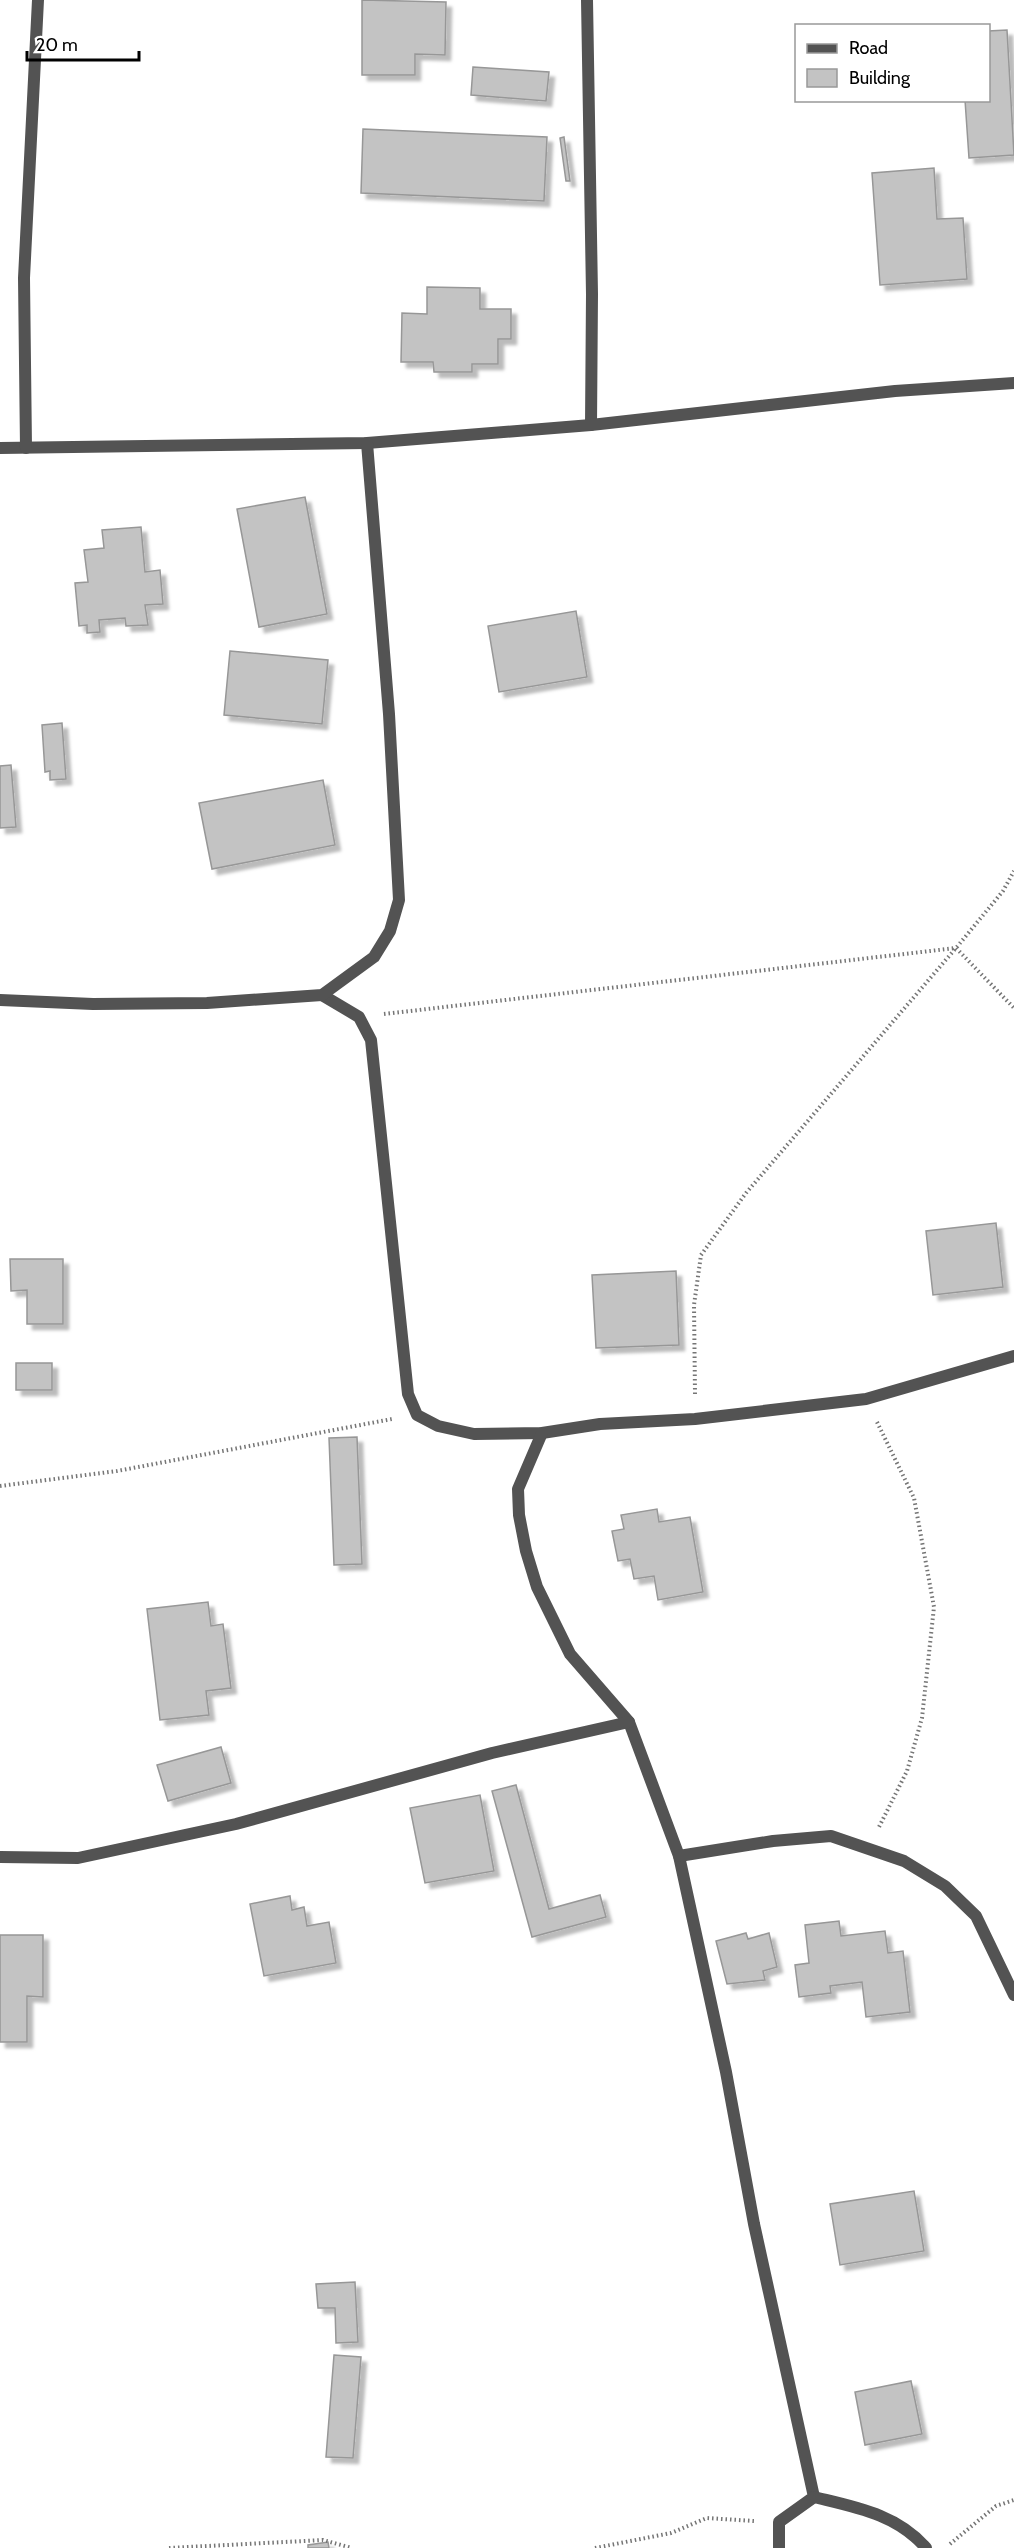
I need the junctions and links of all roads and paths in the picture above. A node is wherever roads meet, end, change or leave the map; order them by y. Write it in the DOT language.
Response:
graph roads {
  1 [pos="38,0"];
  2 [pos="586,0"];
  3 [pos="1014,383"];
  4 [pos="591,424"];
  5 [pos="367,443"];
  6 [pos="0,448"];
  7 [pos="26,448"];
  8 [pos="1014,871"];
  9 [pos="956,948"];
  10 [pos="322,995"];
  11 [pos="0,1000"];
  12 [pos="1014,1008"];
  13 [pos="359,1017"];
  14 [pos="1014,1356"];
  15 [pos="866,1399"];
  16 [pos="417,1415"];
  17 [pos="695,1419"];
  18 [pos="542,1433"];
  19 [pos="0,1486"];
  20 [pos="629,1722"];
  21 [pos="869,1849"];
  22 [pos="679,1856"];
  23 [pos="0,1857"];
  24 [pos="1014,1995"];
  25 [pos="814,2497"];
  26 [pos="1014,2500"];
  27 [pos="779,2522"];
  28 [pos="169,2548"];
  29 [pos="352,2548"];
  30 [pos="595,2548"];
  31 [pos="779,2548"];
  32 [pos="926,2548"];
  33 [pos="945,2548"];
  1 -- 7 [label="street"];
  2 -- 4 [label="street"];
  3 -- 4 [label="street"];
  4 -- 5 [label="street"];
  5 -- 7 [label="street"];
  5 -- 10 [label="street"];
  6 -- 7 [label="street"];
  8 -- 9 [label="path"];
  9 -- 12 [label="path"];
  9 -- 13 [label="path"];
  9 -- 17 [label="path"];
  10 -- 11 [label="street"];
  10 -- 13 [label="street"];
  13 -- 16 [label="street"];
  14 -- 15 [label="street"];
  15 -- 17 [label="street"];
  15 -- 21 [label="path"];
  16 -- 18 [label="street"];
  16 -- 19 [label="path"];
  17 -- 18 [label="street"];
  18 -- 20 [label="street"];
  20 -- 22 [label="street"];
  20 -- 23 [label="street"];
  21 -- 22 [label="street"];
  21 -- 24 [label="street"];
  22 -- 25 [label="street"];
  25 -- 27 [label="street"];
  25 -- 32 [label="street"];
  26 -- 33 [label="path"];
  27 -- 30 [label="path"];
  27 -- 31 [label="street"];
  28 -- 29 [label="path"];
}
